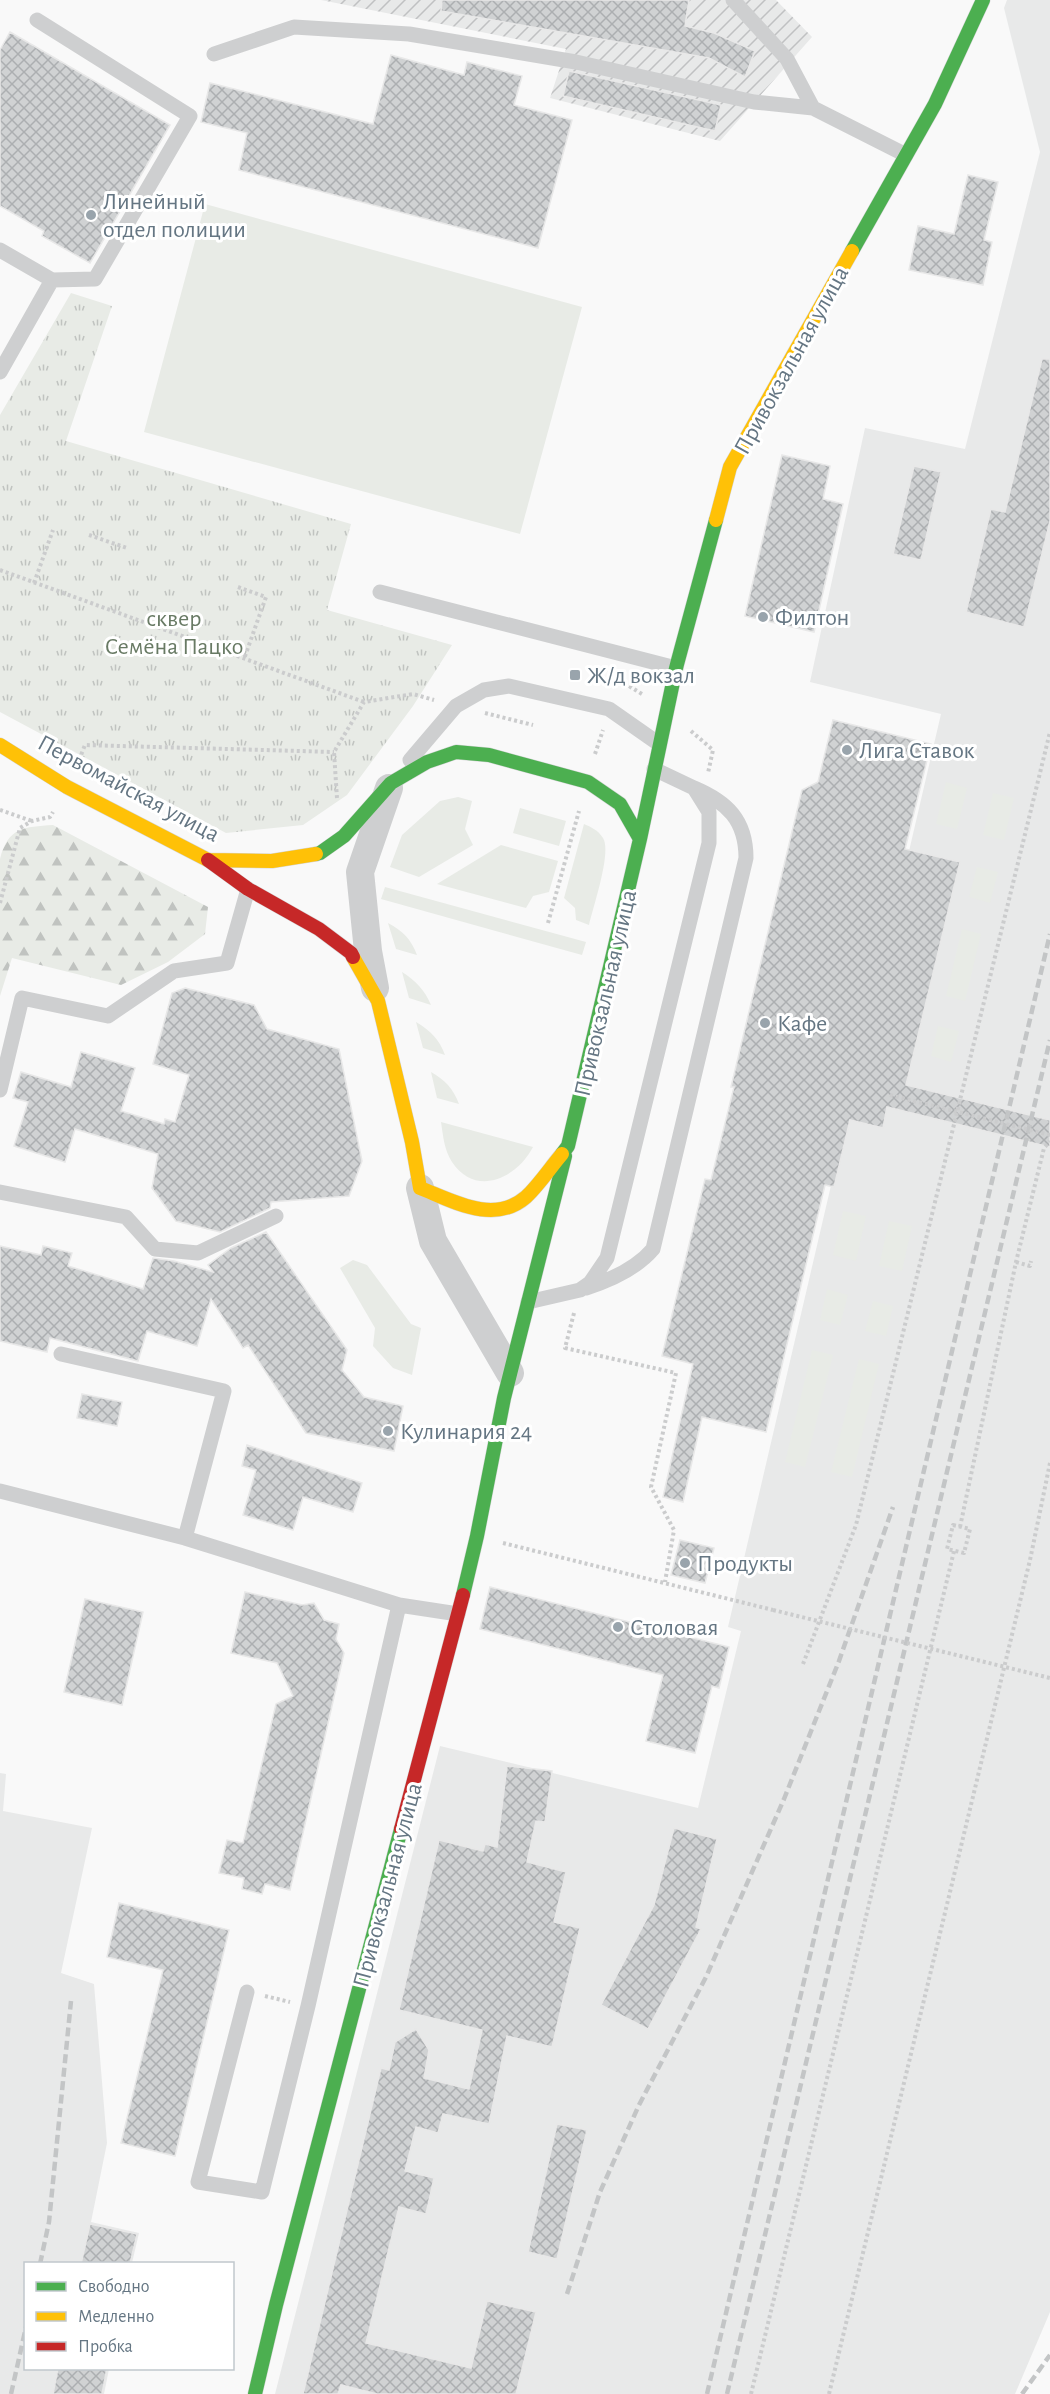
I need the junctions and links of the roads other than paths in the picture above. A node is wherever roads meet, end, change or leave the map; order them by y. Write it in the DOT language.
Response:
graph roads {
  1 [pos="733,0"];
  2 [pos="983,0"];
  3 [pos="38,20"];
  4 [pos="214,54"];
  5 [pos="813,108"];
  6 [pos="906,155"];
  7 [pos="0,250"];
  8 [pos="52,280"];
  9 [pos="0,372"];
  10 [pos="380,592"];
  11 [pos="676,668"];
  12 [pos="659,744"];
  13 [pos="0,745"];
  14 [pos="654,769"];
  15 [pos="390,783"];
  16 [pos="694,788"];
  17 [pos="640,839"];
  18 [pos="208,860"];
  19 [pos="248,889"];
  20 [pos="378,1001"];
  21 [pos="0,1090"];
  22 [pos="568,1146"];
  23 [pos="420,1188"];
  24 [pos="0,1192"];
  25 [pos="276,1216"];
  26 [pos="580,1290"];
  27 [pos="528,1302"];
  28 [pos="60,1354"];
  29 [pos="510,1373"];
  30 [pos="0,1491"];
  31 [pos="185,1538"];
  32 [pos="399,1605"];
  33 [pos="458,1614"];
  34 [pos="247,1992"];
  35 [pos="255,2394"];
  1 -- 5 [label="lane"];
  2 -- 6 [label="street, Привокзальная улица"];
  3 -- 8 [label="lane"];
  4 -- 5 [label="lane"];
  5 -- 6 [label="lane"];
  6 -- 11 [label="street, Привокзальная улица"];
  7 -- 8 [label="lane"];
  8 -- 9 [label="lane"];
  10 -- 11 [label="lane"];
  11 -- 12 [label="street, Привокзальная улица"];
  12 -- 14 [label="street, Привокзальная улица"];
  12 -- 15 [label="lane"];
  13 -- 18 [label="street, Первомайская улица"];
  14 -- 16 [label="lane"];
  14 -- 17 [label="street, Привокзальная улица"];
  15 -- 17 [label="street, Первомайская улица"];
  15 -- 18 [label="street, Первомайская улица"];
  15 -- 20 [label="street"];
  16 -- 26 [label="lane"];
  16 -- 26 [label="lane"];
  17 -- 22 [label="street, Привокзальная улица"];
  18 -- 19 [label="street"];
  19 -- 20 [label="street"];
  19 -- 21 [label="lane"];
  20 -- 23 [label="street"];
  22 -- 23 [label="street, Привокзальная улица"];
  22 -- 27 [label="street, Привокзальная улица"];
  23 -- 29 [label="street"];
  24 -- 25 [label="lane"];
  26 -- 27 [label="lane"];
  27 -- 29 [label="street, Привокзальная улица"];
  28 -- 31 [label="lane"];
  29 -- 33 [label="street, Привокзальная улица"];
  30 -- 31 [label="lane"];
  31 -- 32 [label="lane"];
  32 -- 33 [label="lane"];
  32 -- 34 [label="lane"];
  33 -- 35 [label="street, Привокзальная улица"];
}
